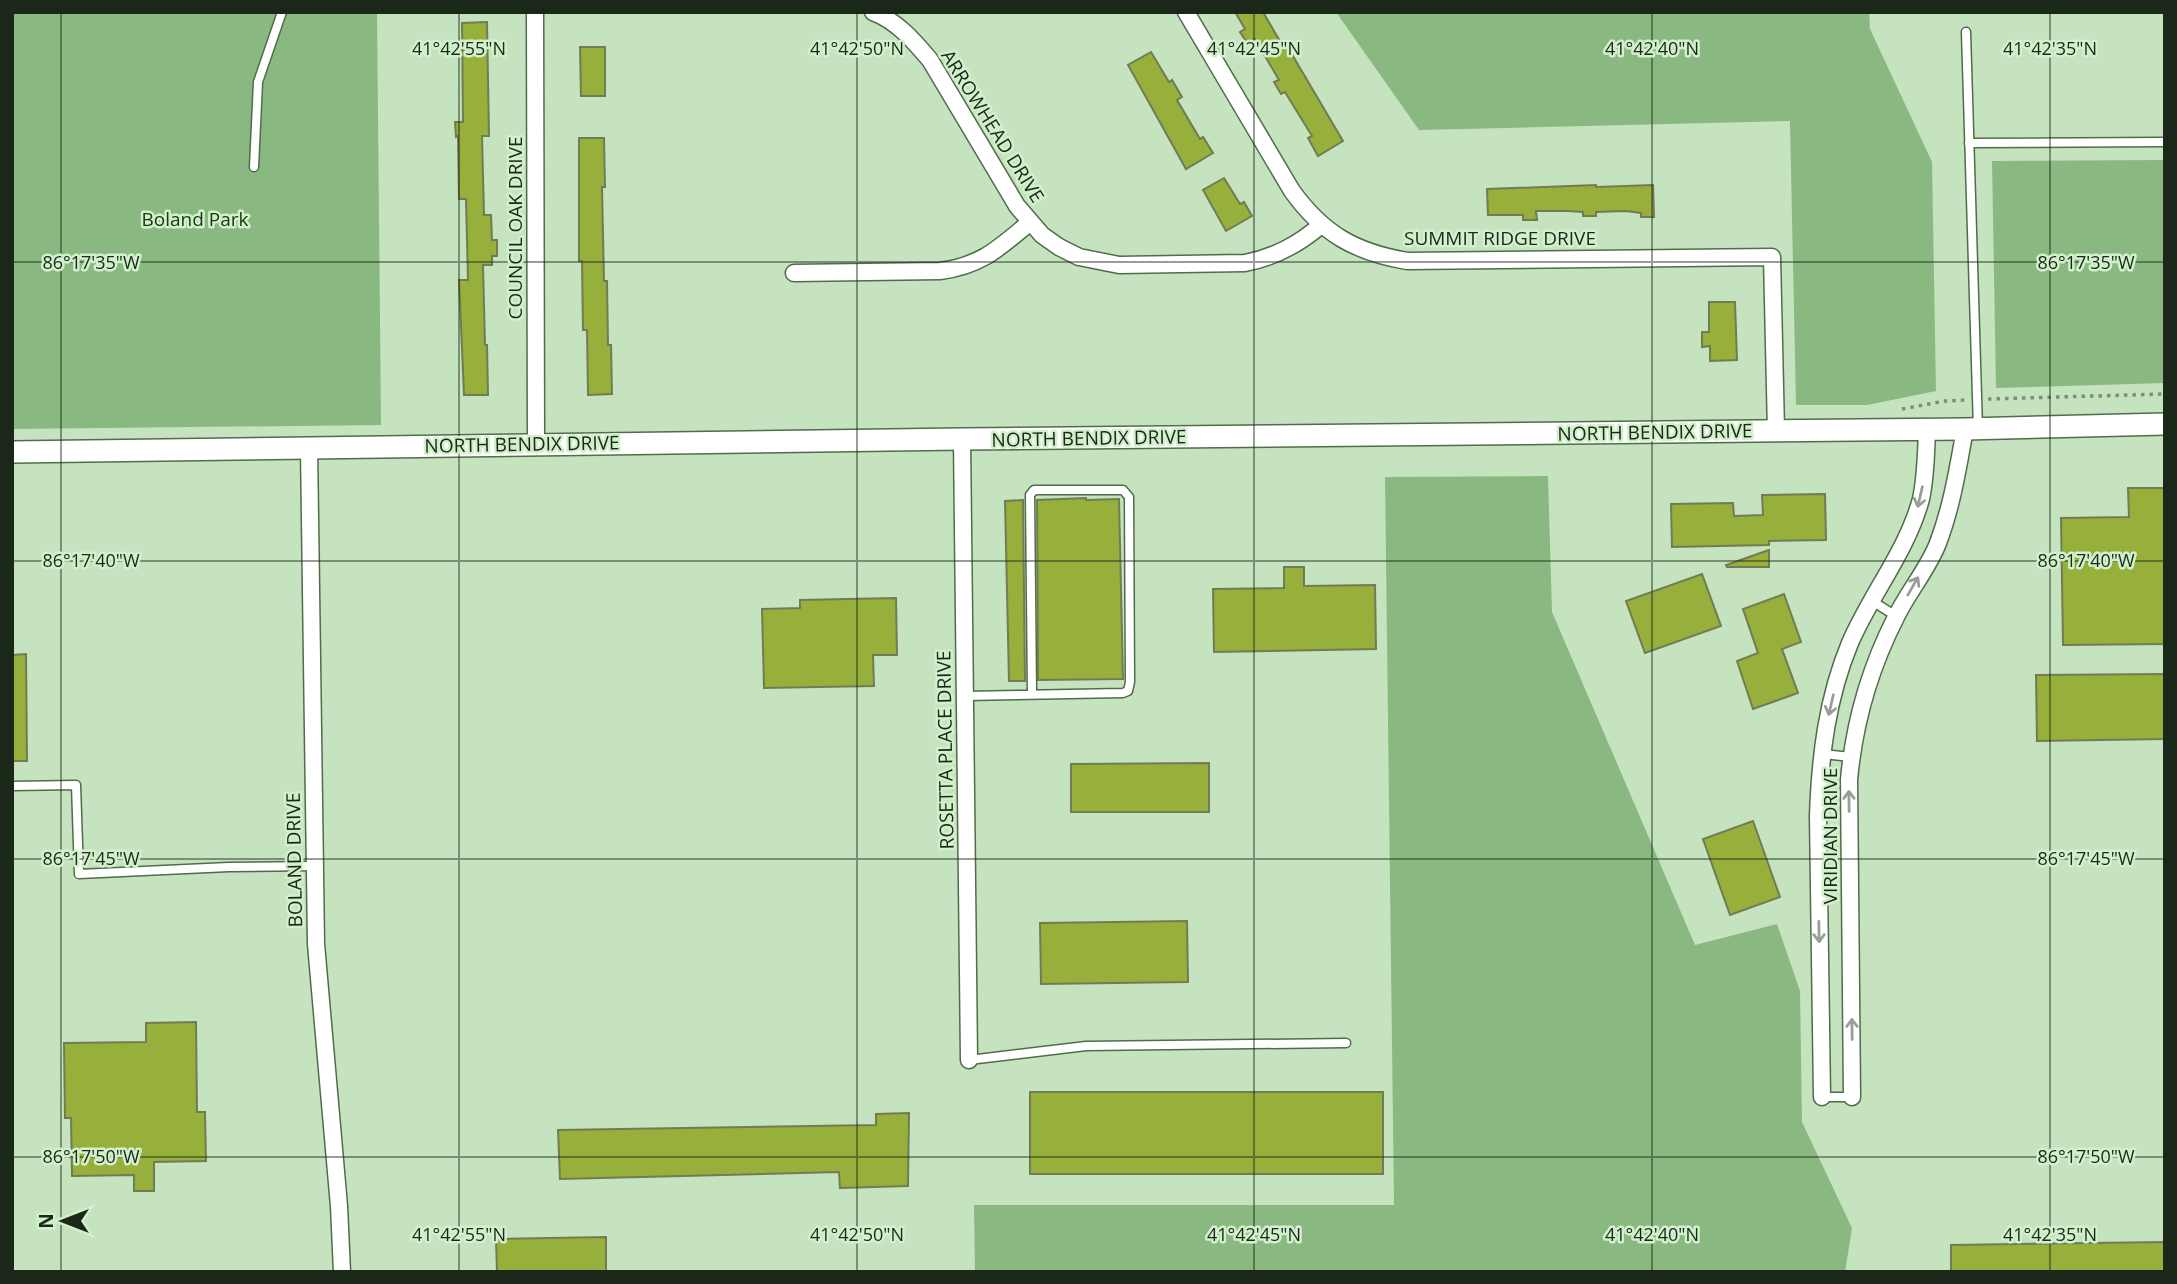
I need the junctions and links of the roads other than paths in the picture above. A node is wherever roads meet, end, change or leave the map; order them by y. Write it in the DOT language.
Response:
graph roads {
  1 [pos="282,12"];
  2 [pos="535,12"];
  3 [pos="873,12"];
  4 [pos="1186,12"];
  5 [pos="1966,32"];
  6 [pos="2165,142"];
  7 [pos="1969,143"];
  8 [pos="254,167"];
  9 [pos="1029,223"];
  10 [pos="1321,225"];
  11 [pos="794,274"];
  12 [pos="2165,424"];
  13 [pos="1927,429"];
  14 [pos="1971,429"];
  15 [pos="1776,431"];
  16 [pos="962,439"];
  17 [pos="536,444"];
  18 [pos="309,447"];
  19 [pos="12,452"];
  20 [pos="1872,601"];
  21 [pos="1896,616"];
  22 [pos="1032,694"];
  23 [pos="965,696"];
  24 [pos="1823,754"];
  25 [pos="1851,757"];
  26 [pos="12,786"];
  27 [pos="314,866"];
  28 [pos="1346,1043"];
  29 [pos="970,1060"];
  30 [pos="1822,1097"];
  31 [pos="1852,1097"];
  32 [pos="342,1272"];
  1 -- 8 [label="lane"];
  2 -- 17 [label="street, COUNCIL OAK DRIVE"];
  3 -- 9 [label="street, ARROWHEAD DRIVE"];
  4 -- 10 [label="street, SUMMIT RIDGE DRIVE"];
  5 -- 7 [label="lane"];
  6 -- 7 [label="lane"];
  7 -- 14 [label="lane"];
  9 -- 10 [label="street, ARROWHEAD DRIVE"];
  9 -- 11 [label="street"];
  10 -- 15 [label="street, SUMMIT RIDGE DRIVE"];
  12 -- 14 [label="street, NORTH BENDIX DRIVE"];
  13 -- 14 [label="street, NORTH BENDIX DRIVE"];
  13 -- 15 [label="street, NORTH BENDIX DRIVE"];
  13 -- 20 [label="street, VIRIDIAN DRIVE, one-way"];
  21 -- 14 [label="street, VIRIDIAN DRIVE, one-way"];
  15 -- 16 [label="street, NORTH BENDIX DRIVE"];
  16 -- 17 [label="street, NORTH BENDIX DRIVE"];
  16 -- 23 [label="street, ROSETTA PLACE DRIVE"];
  17 -- 18 [label="street, NORTH BENDIX DRIVE"];
  18 -- 19 [label="street, NORTH BENDIX DRIVE"];
  18 -- 27 [label="street, BOLAND DRIVE"];
  20 -- 21 [label="lane"];
  20 -- 24 [label="street, VIRIDIAN DRIVE, one-way"];
  21 -- 25 [label="street, VIRIDIAN DRIVE"];
  22 -- 22 [label="lane"];
  22 -- 23 [label="lane"];
  23 -- 29 [label="street, ROSETTA PLACE DRIVE"];
  24 -- 25 [label="lane"];
  24 -- 30 [label="street, VIRIDIAN DRIVE, one-way"];
  31 -- 25 [label="street, VIRIDIAN DRIVE, one-way"];
  26 -- 27 [label="lane"];
  27 -- 32 [label="street, BOLAND DRIVE"];
  28 -- 29 [label="lane"];
  30 -- 31 [label="lane"];
}
